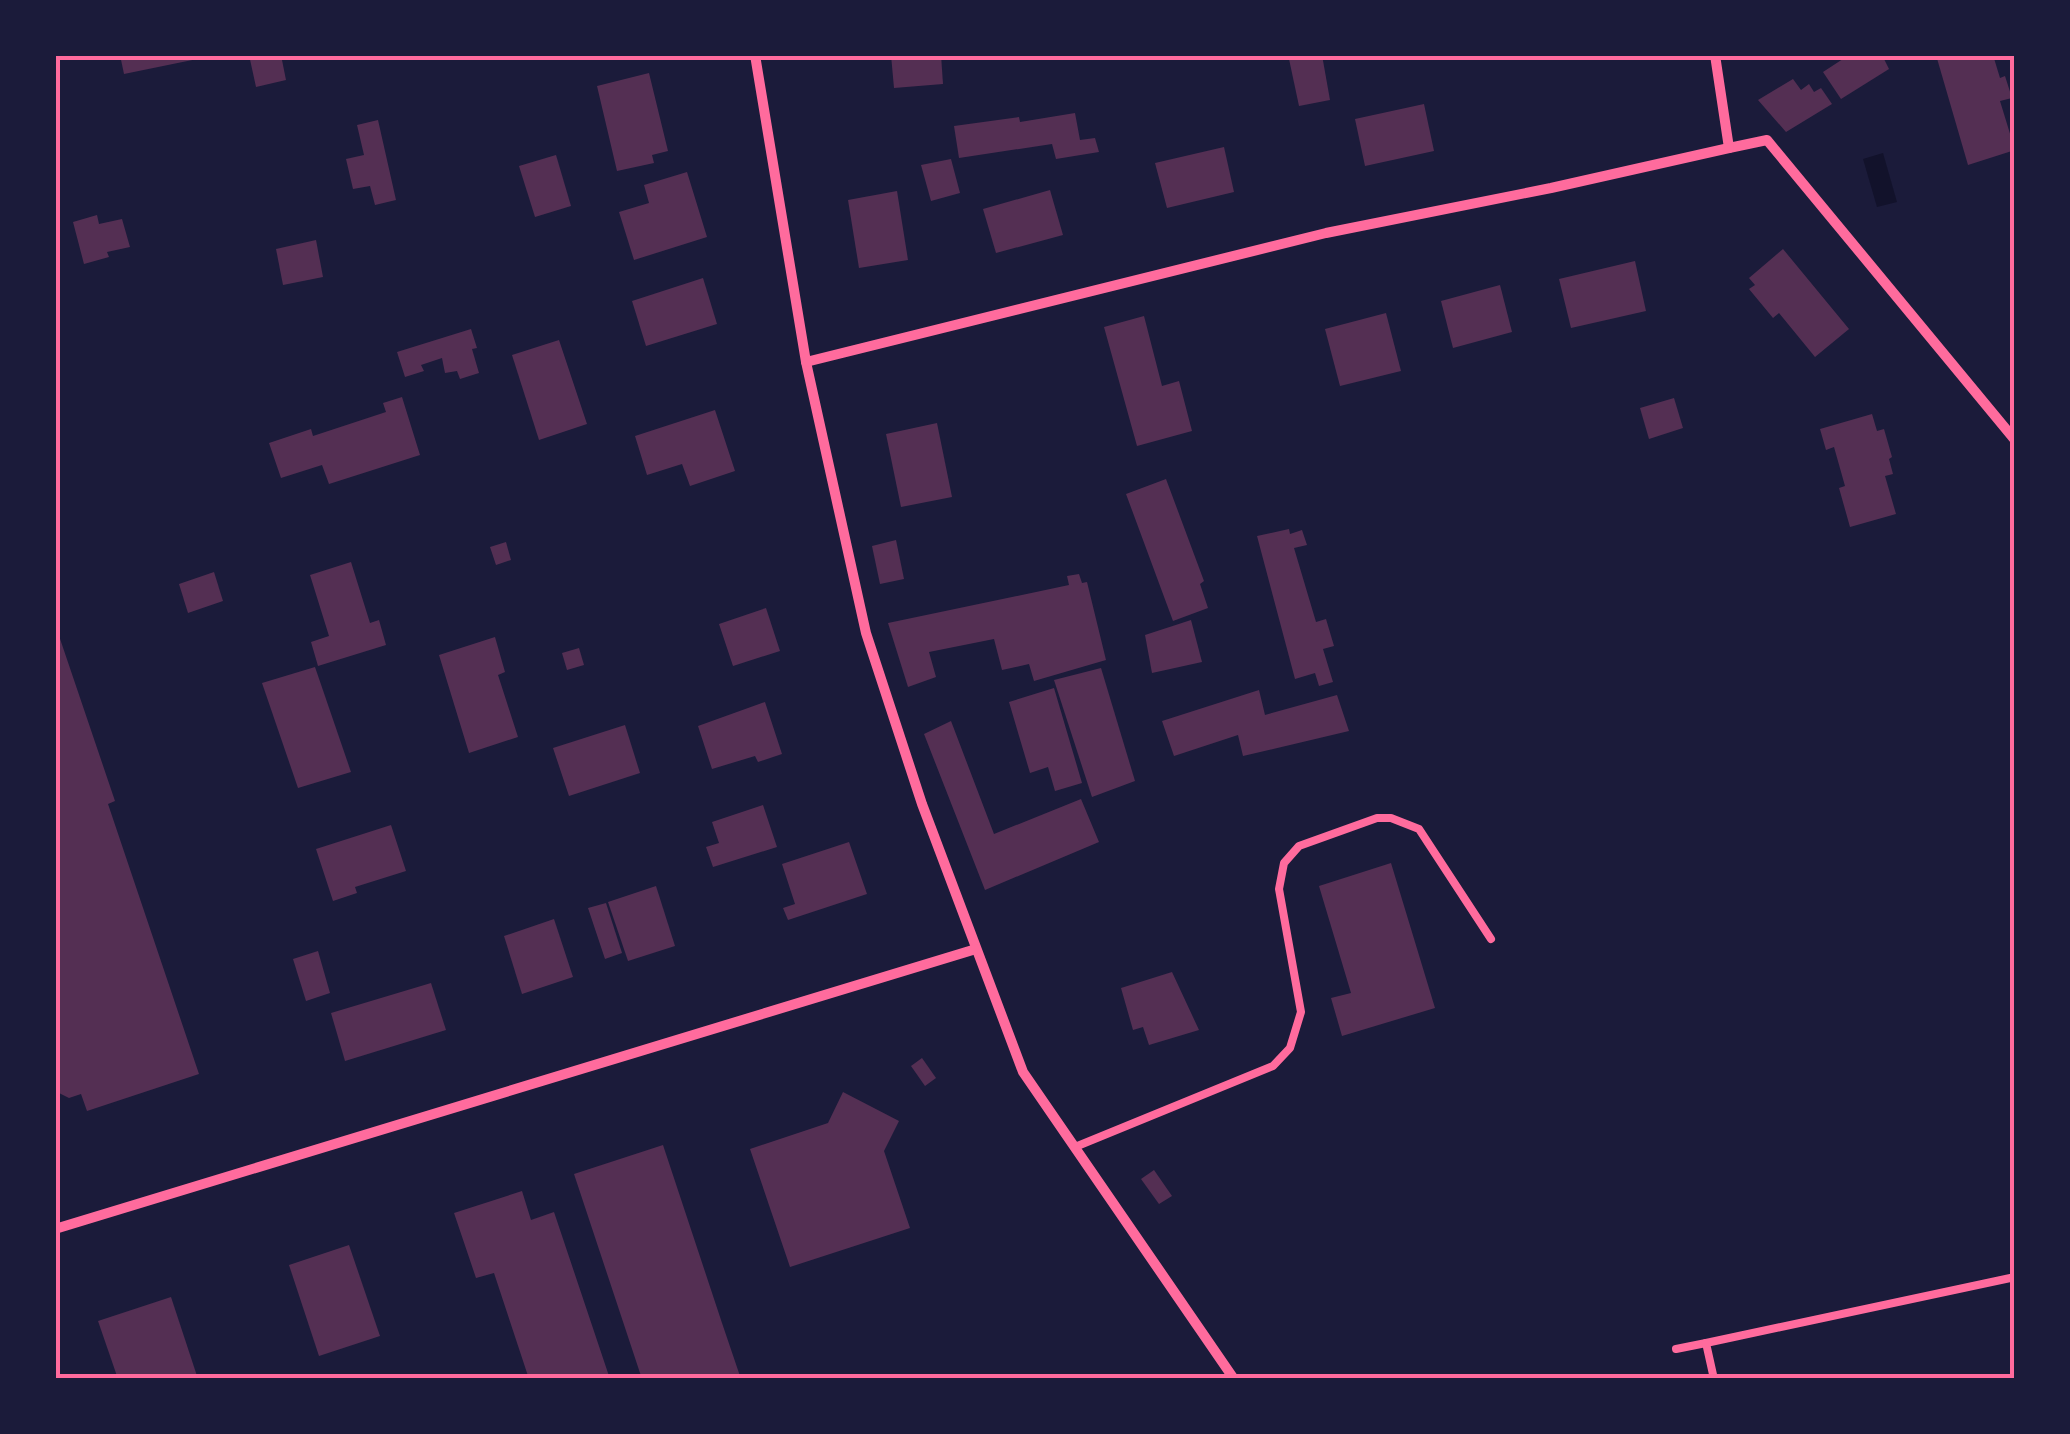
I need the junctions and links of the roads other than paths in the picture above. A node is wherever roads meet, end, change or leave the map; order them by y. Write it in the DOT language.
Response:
graph roads {
  1 [pos="755,55"];
  2 [pos="1715,55"];
  3 [pos="1729,148"];
  4 [pos="806,362"];
  5 [pos="2015,440"];
  6 [pos="1491,939"];
  7 [pos="976,949"];
  8 [pos="1075,1147"];
  9 [pos="55,1229"];
  10 [pos="2015,1278"];
  11 [pos="1706,1343"];
  12 [pos="1676,1349"];
  13 [pos="1234,1379"];
  14 [pos="1714,1379"];
  1 -- 4 [label="street"];
  2 -- 3 [label="street"];
  3 -- 4 [label="street"];
  3 -- 5 [label="street"];
  4 -- 7 [label="street"];
  6 -- 8 [label="lane"];
  7 -- 8 [label="street"];
  7 -- 9 [label="street"];
  8 -- 13 [label="street"];
  10 -- 11 [label="lane"];
  11 -- 12 [label="lane"];
  11 -- 14 [label="lane"];
}
